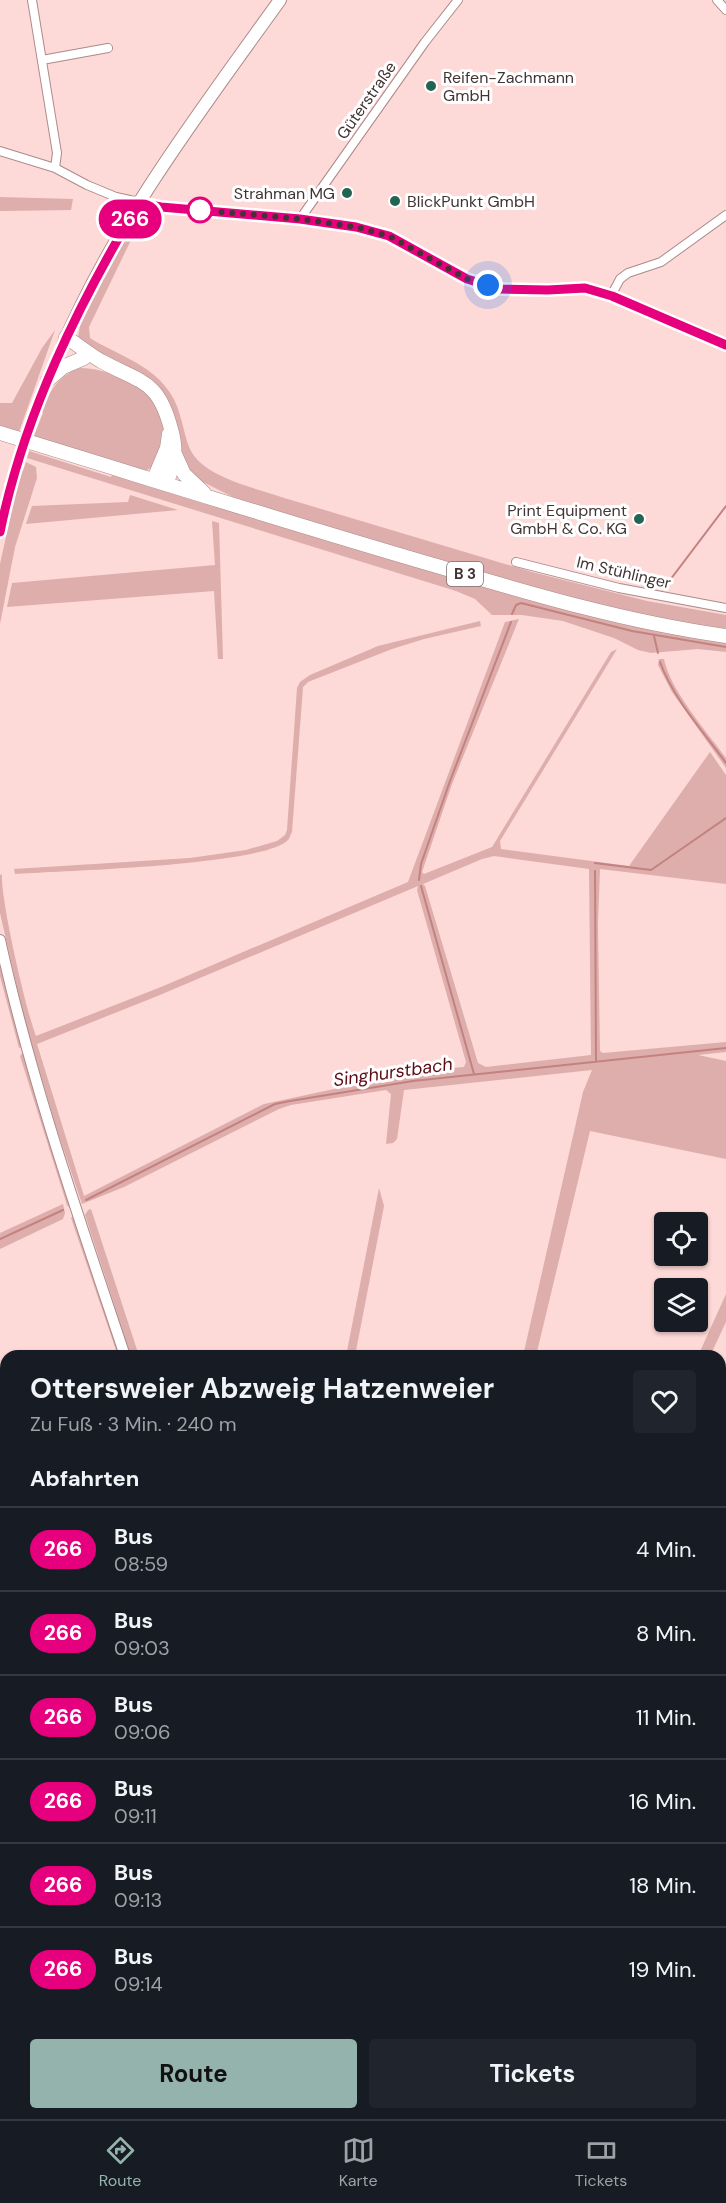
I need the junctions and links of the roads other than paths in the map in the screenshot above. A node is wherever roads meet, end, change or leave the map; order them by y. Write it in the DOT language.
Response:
graph roads {
  1 [pos="32,0"];
  2 [pos="280,0"];
  3 [pos="458,0"];
  4 [pos="717,0"];
  5 [pos="726,10"];
  6 [pos="108,48"];
  7 [pos="42,60"];
  8 [pos="0,151"];
  9 [pos="55,168"];
  10 [pos="139,203"];
  11 [pos="726,215"];
  12 [pos="300,219"];
  13 [pos="612,296"];
  14 [pos="65,341"];
  15 [pos="726,345"];
  16 [pos="84,358"];
  17 [pos="102,361"];
  18 [pos="48,380"];
  19 [pos="170,426"];
  20 [pos="0,433"];
  21 [pos="175,454"];
  22 [pos="160,481"];
  23 [pos="208,497"];
  24 [pos="0,532"];
  25 [pos="516,562"];
  26 [pos="726,608"];
  27 [pos="726,636"];
  28 [pos="0,940"];
  29 [pos="123,1350"];
  1 -- 7 [label="street"];
  2 -- 10 [label="main road"];
  3 -- 12 [label="street, Güterstraße"];
  4 -- 5 [label="street"];
  6 -- 7 [label="street"];
  7 -- 9 [label="street"];
  8 -- 9 [label="street"];
  9 -- 10 [label="street"];
  10 -- 12 [label="street"];
  10 -- 14 [label="main road"];
  11 -- 13 [label="street"];
  12 -- 13 [label="street"];
  13 -- 15 [label="street"];
  14 -- 16 [label="main road"];
  14 -- 17 [label="main road"];
  14 -- 18 [label="street"];
  16 -- 17 [label="main road"];
  16 -- 18 [label="main road"];
  17 -- 19 [label="main road"];
  18 -- 24 [label="street, bridge"];
  19 -- 21 [label="main road"];
  19 -- 22 [label="main road"];
  20 -- 22 [label="main road, B 3"];
  21 -- 22 [label="main road"];
  21 -- 23 [label="main road"];
  22 -- 23 [label="main road, B 3"];
  23 -- 27 [label="main road, B 3"];
  25 -- 26 [label="street, Im Stühlinger"];
  28 -- 29 [label="street"];
}
